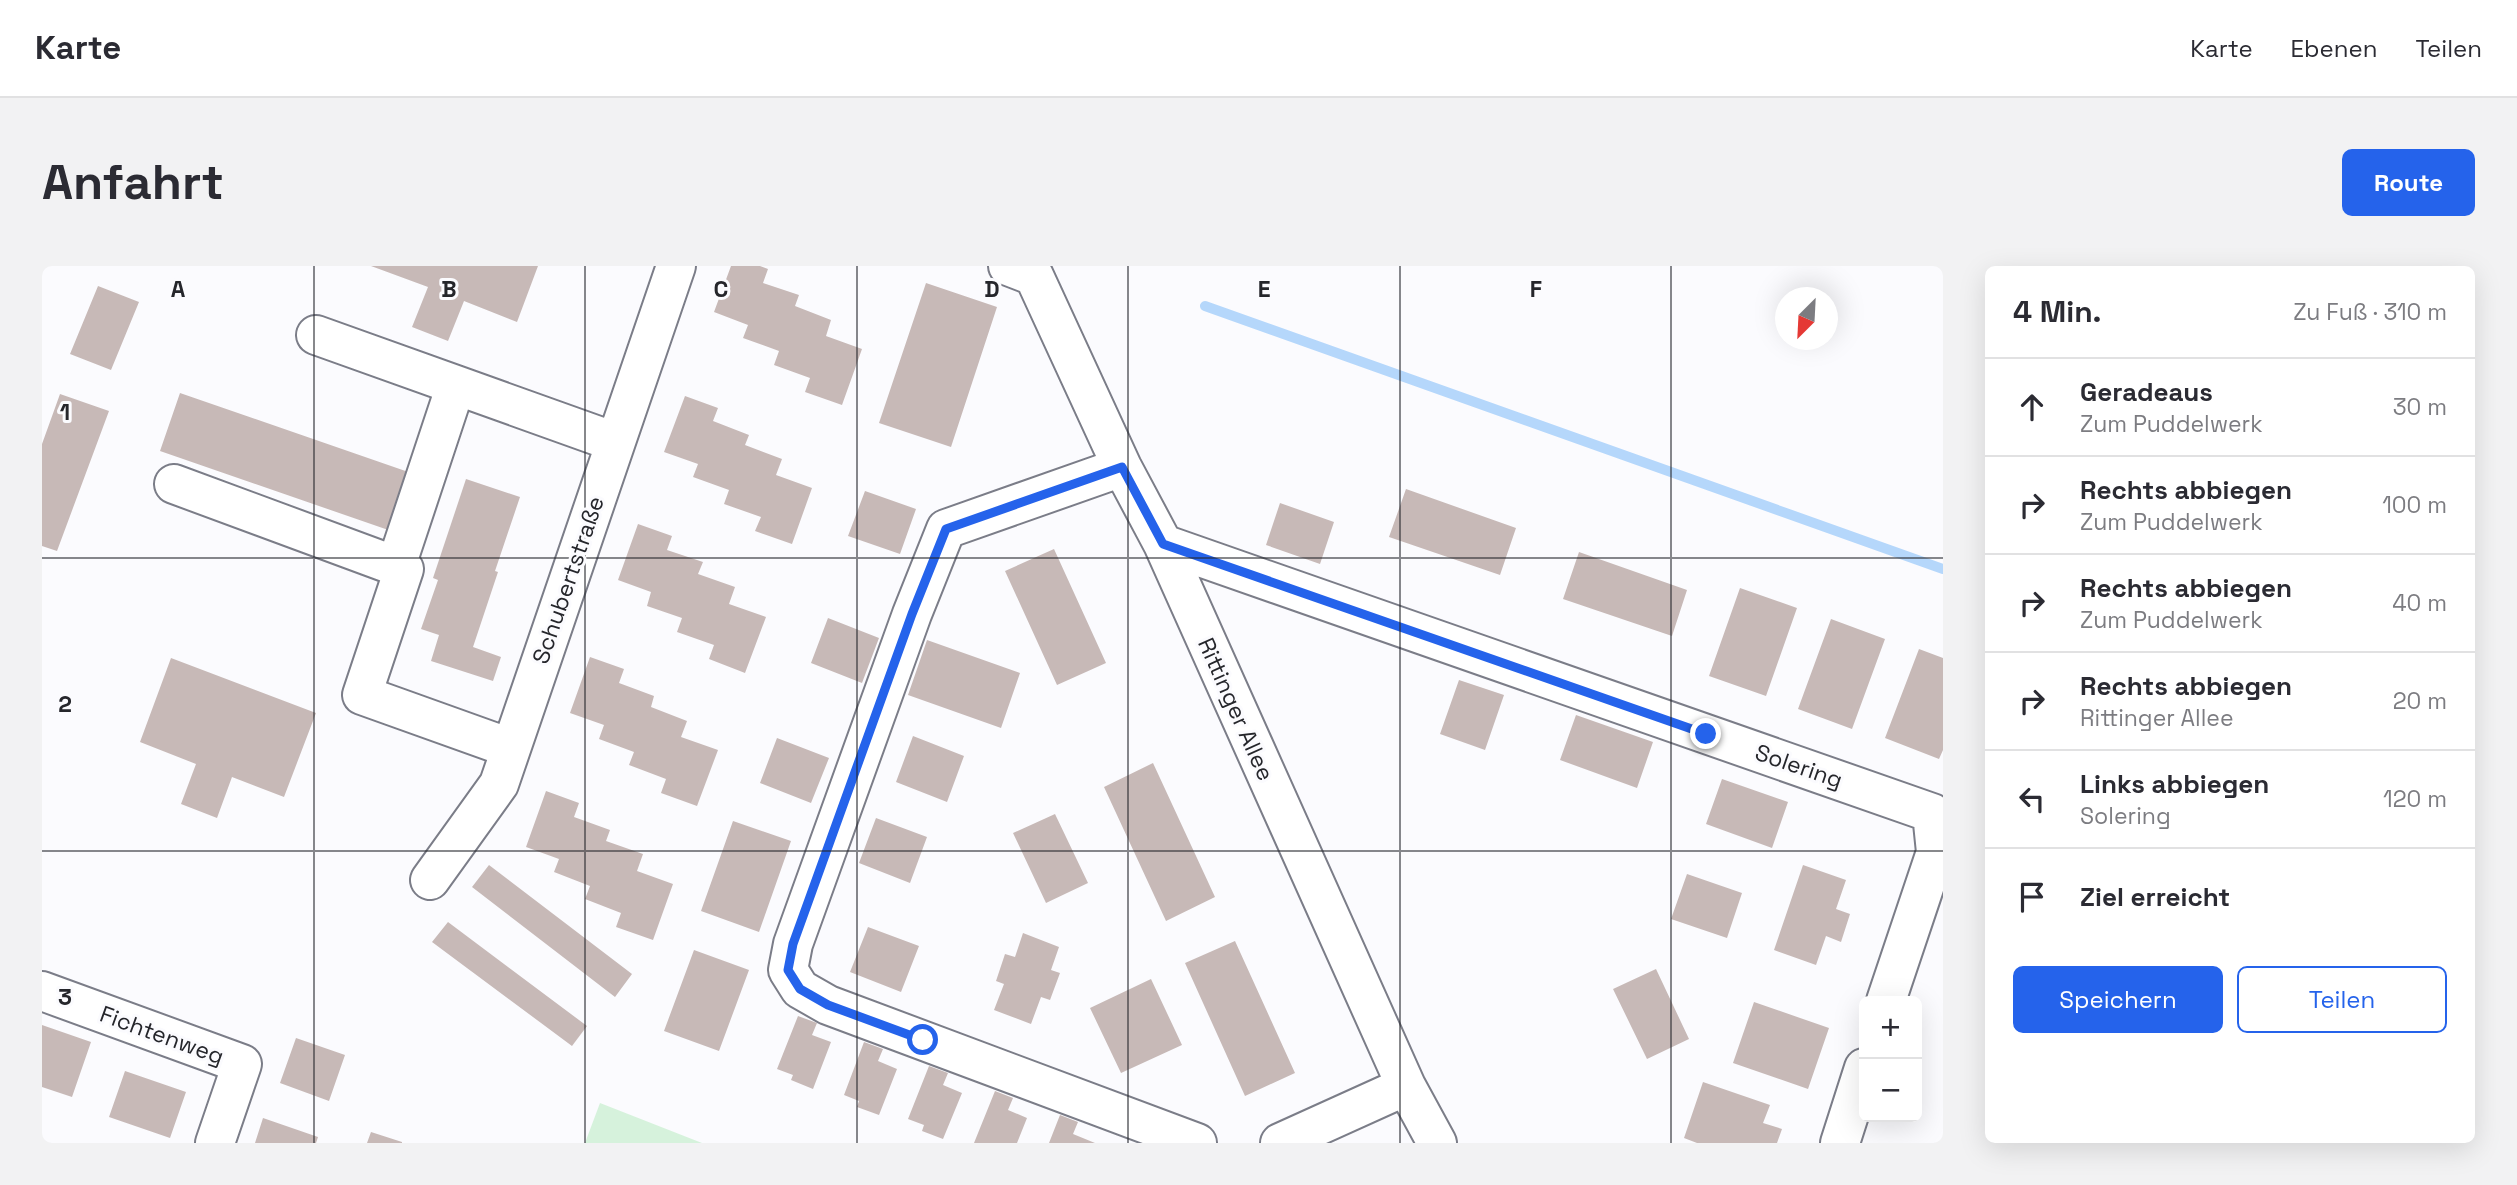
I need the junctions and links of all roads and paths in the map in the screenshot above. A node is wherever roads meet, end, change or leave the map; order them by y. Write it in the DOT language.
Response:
graph roads {
  1 [pos="676,266"];
  2 [pos="1021,271"];
  3 [pos="316,335"];
  4 [pos="456,385"];
  5 [pos="615,442"];
  6 [pos="1122,467"];
  7 [pos="174,484"];
  8 [pos="1163,544"];
  9 [pos="396,566"];
  10 [pos="510,748"];
  11 [pos="430,880"];
  12 [pos="42,991"];
  13 [pos="1888,996"];
  14 [pos="1859,1084"];
  15 [pos="1406,1086"];
  16 [pos="215,1143"];
  17 [pos="1197,1143"];
  18 [pos="1280,1143"];
  19 [pos="1437,1143"];
  20 [pos="1840,1143"];
  1 -- 5 [label="street, Schubertstraße"];
  2 -- 6 [label="street, Rittinger Allee"];
  3 -- 4 [label="street"];
  4 -- 5 [label="street"];
  4 -- 9 [label="street"];
  5 -- 10 [label="street, Schubertstraße"];
  6 -- 8 [label="street, Rittinger Allee"];
  6 -- 17 [label="street"];
  7 -- 9 [label="street"];
  8 -- 13 [label="street, Solering"];
  8 -- 15 [label="street, Rittinger Allee"];
  9 -- 10 [label="street"];
  10 -- 11 [label="street, Schubertstraße"];
  12 -- 16 [label="street, Fichtenweg"];
  14 -- 20 [label="street"];
  15 -- 18 [label="street"];
  15 -- 19 [label="street, Rittinger Allee"];
}
